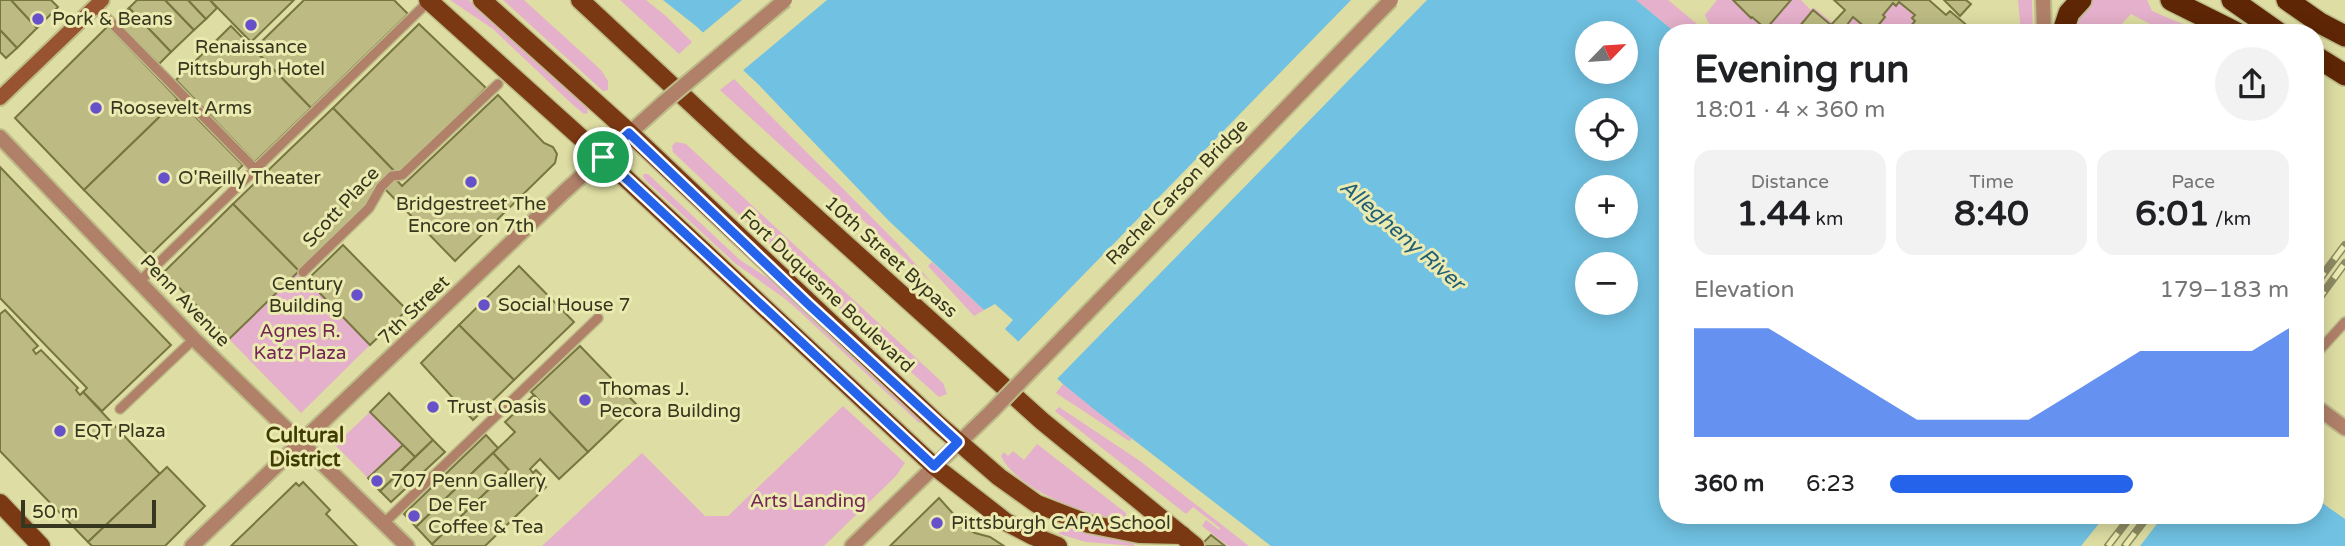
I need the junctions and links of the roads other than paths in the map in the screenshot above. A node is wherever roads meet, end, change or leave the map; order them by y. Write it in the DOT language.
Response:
graph roads {
  1 [pos="482,0"];
  2 [pos="580,0"];
  3 [pos="785,0"];
  4 [pos="1391,0"];
  5 [pos="2043,0"];
  6 [pos="2062,0"];
  7 [pos="2081,0"];
  8 [pos="2171,0"];
  9 [pos="2232,0"];
  10 [pos="2287,0"];
  11 [pos="428,1"];
  12 [pos="98,3"];
  13 [pos="2052,24"];
  14 [pos="2058,24"];
  15 [pos="2062,24"];
  16 [pos="2219,24"];
  17 [pos="2266,24"];
  18 [pos="2322,24"];
  19 [pos="2324,25"];
  20 [pos="2345,36"];
  21 [pos="2324,62"];
  22 [pos="2345,75"];
  23 [pos="2324,77"];
  24 [pos="498,84"];
  25 [pos="2345,85"];
  26 [pos="0,98"];
  27 [pos="629,133"];
  28 [pos="0,137"];
  29 [pos="603,157"];
  30 [pos="256,170"];
  31 [pos="303,272"];
  32 [pos="139,282"];
  33 [pos="598,318"];
  34 [pos="2345,322"];
  35 [pos="194,339"];
  36 [pos="2324,345"];
  37 [pos="120,409"];
  38 [pos="2324,413"];
  39 [pos="2345,428"];
  40 [pos="958,442"];
  41 [pos="300,443"];
  42 [pos="934,466"];
  43 [pos="0,503"];
  44 [pos="384,523"];
  45 [pos="1189,540"];
  46 [pos="41,546"];
  47 [pos="192,546"];
  48 [pos="407,546"];
  49 [pos="852,546"];
  50 [pos="1058,546"];
  51 [pos="1165,546"];
  1 -- 27 [label="main road, Fort Duquesne Boulevard"];
  2 -- 45 [label="main road, 10th Street Bypass"];
  3 -- 27 [label="street, 7th Street, bridge"];
  4 -- 40 [label="street, Rachel Carson Bridge, bridge"];
  5 -- 13 [label="street"];
  6 -- 14 [label="street"];
  7 -- 15 [label="highway"];
  8 -- 16 [label="highway"];
  9 -- 17 [label="highway"];
  10 -- 18 [label="highway"];
  11 -- 29 [label="main road"];
  11 -- 30 [label="lane"];
  12 -- 26 [label="main road"];
  12 -- 30 [label="lane"];
  19 -- 20 [label="highway"];
  21 -- 22 [label="highway"];
  23 -- 25 [label="highway"];
  24 -- 31 [label="lane, Scott Place"];
  27 -- 29 [label="street, 7th Street"];
  27 -- 40 [label="main road, Fort Duquesne Boulevard"];
  28 -- 32 [label="street, Penn Avenue"];
  29 -- 41 [label="street, 7th Street"];
  29 -- 42 [label="main road"];
  30 -- 32 [label="lane"];
  32 -- 35 [label="street, Penn Avenue"];
  33 -- 44 [label="lane"];
  34 -- 36 [label="lane"];
  35 -- 37 [label="lane"];
  35 -- 41 [label="street, Penn Avenue"];
  38 -- 39 [label="street"];
  40 -- 42 [label="street, Rachel Carson Bridge"];
  40 -- 45 [label="main road, Fort Duquesne Boulevard"];
  41 -- 44 [label="street, Penn Avenue"];
  41 -- 47 [label="street, 7th Street"];
  42 -- 49 [label="street, Rachel Carson Bridge"];
  42 -- 50 [label="main road"];
  43 -- 46 [label="main road"];
  44 -- 48 [label="street, Penn Avenue"];
  45 -- 51 [label="main road"];
}
